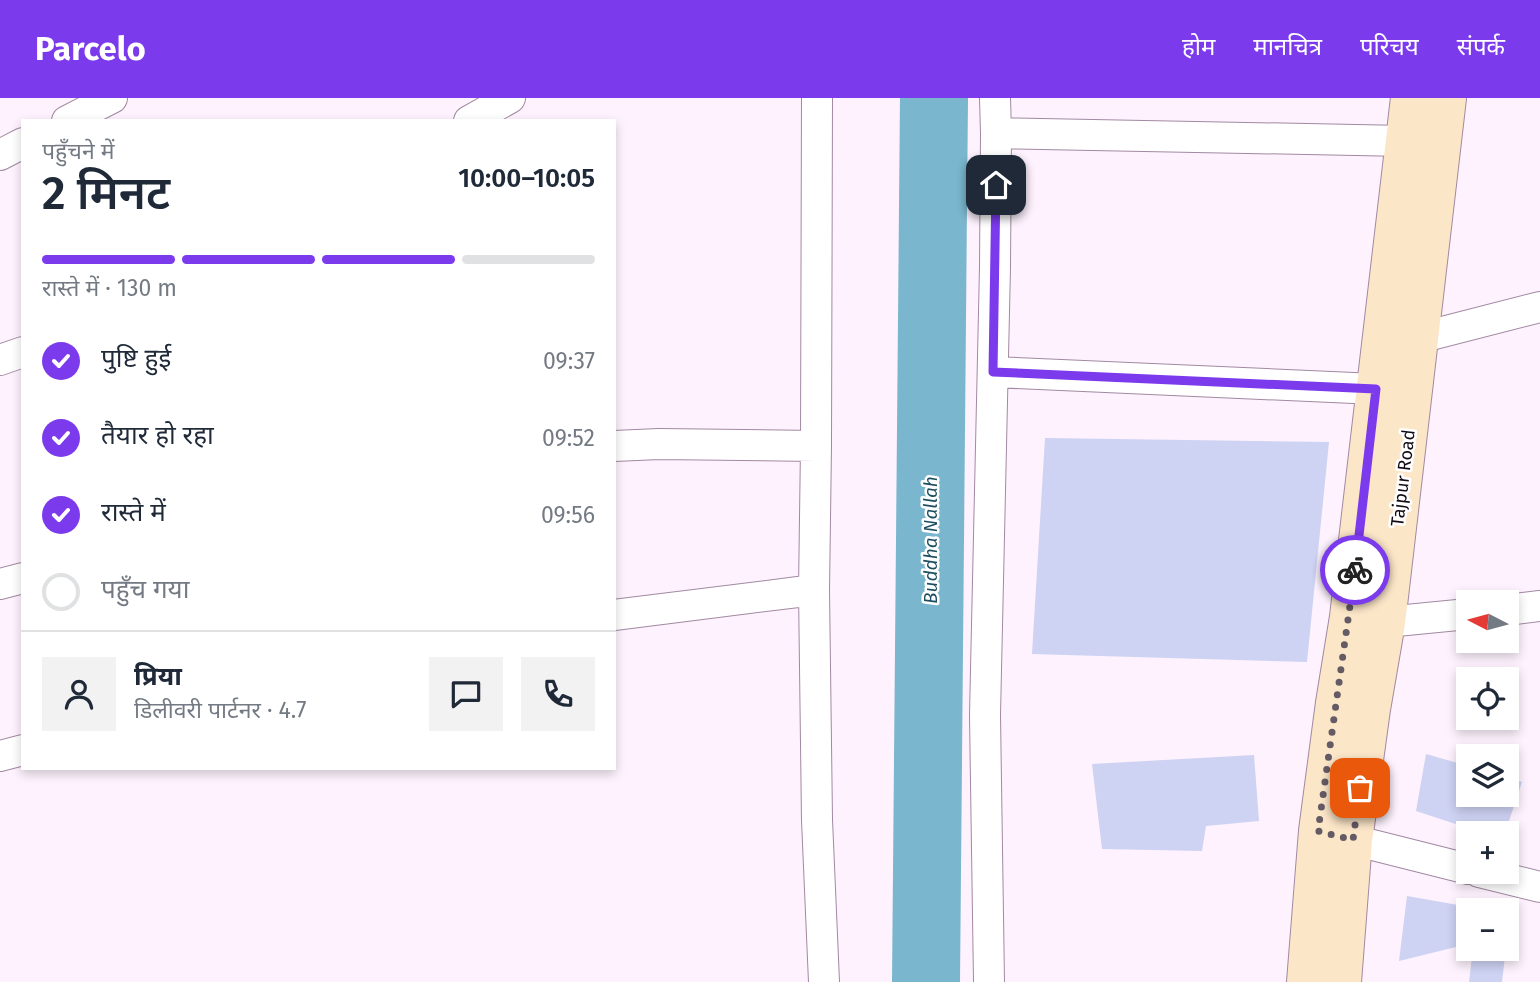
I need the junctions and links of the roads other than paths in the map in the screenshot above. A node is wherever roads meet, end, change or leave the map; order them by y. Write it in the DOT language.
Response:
graph roads {
  1 [pos="112,98"];
  2 [pos="510,98"];
  3 [pos="817,98"];
  4 [pos="995,98"];
  5 [pos="1409,98"];
  6 [pos="1447,98"];
  7 [pos="71,119"];
  8 [pos="473,119"];
  9 [pos="996,133"];
  10 [pos="1405,141"];
  11 [pos="21,144"];
  12 [pos="0,155"];
  13 [pos="1540,307"];
  14 [pos="1419,338"];
  15 [pos="21,353"];
  16 [pos="0,360"];
  17 [pos="993,372"];
  18 [pos="1376,389"];
  19 [pos="616,446"];
  20 [pos="816,446"];
  21 [pos="21,579"];
  22 [pos="0,584"];
  23 [pos="814,590"];
  24 [pos="1540,606"];
  25 [pos="1519,609"];
  26 [pos="616,615"];
  27 [pos="1456,615"];
  28 [pos="1386,622"];
  29 [pos="21,751"];
  30 [pos="0,756"];
  31 [pos="1336,835"];
  32 [pos="1456,866"];
  33 [pos="1519,882"];
  34 [pos="1540,887"];
  35 [pos="824,982"];
  36 [pos="989,982"];
  37 [pos="1306,982"];
  38 [pos="1342,982"];
  1 -- 7 [label="street"];
  2 -- 8 [label="street"];
  3 -- 20 [label="street"];
  4 -- 9 [label="street"];
  5 -- 10 [label="main road, Tajpur Road"];
  6 -- 14 [label="main road, Tajpur Road"];
  9 -- 10 [label="street"];
  9 -- 17 [label="street"];
  10 -- 18 [label="main road, Tajpur Road"];
  11 -- 12 [label="street"];
  13 -- 14 [label="street"];
  14 -- 28 [label="main road, Tajpur Road"];
  15 -- 16 [label="street"];
  17 -- 18 [label="street"];
  17 -- 36 [label="street"];
  18 -- 31 [label="main road, Tajpur Road"];
  19 -- 20 [label="street"];
  20 -- 23 [label="street"];
  21 -- 22 [label="street"];
  23 -- 26 [label="street"];
  23 -- 35 [label="street"];
  24 -- 25 [label="street"];
  27 -- 28 [label="street"];
  28 -- 31 [label="main road, Tajpur Road"];
  29 -- 30 [label="street"];
  31 -- 32 [label="street"];
  31 -- 37 [label="main road, Tajpur Road"];
  31 -- 38 [label="main road, Tajpur Road"];
  33 -- 34 [label="street"];
}
